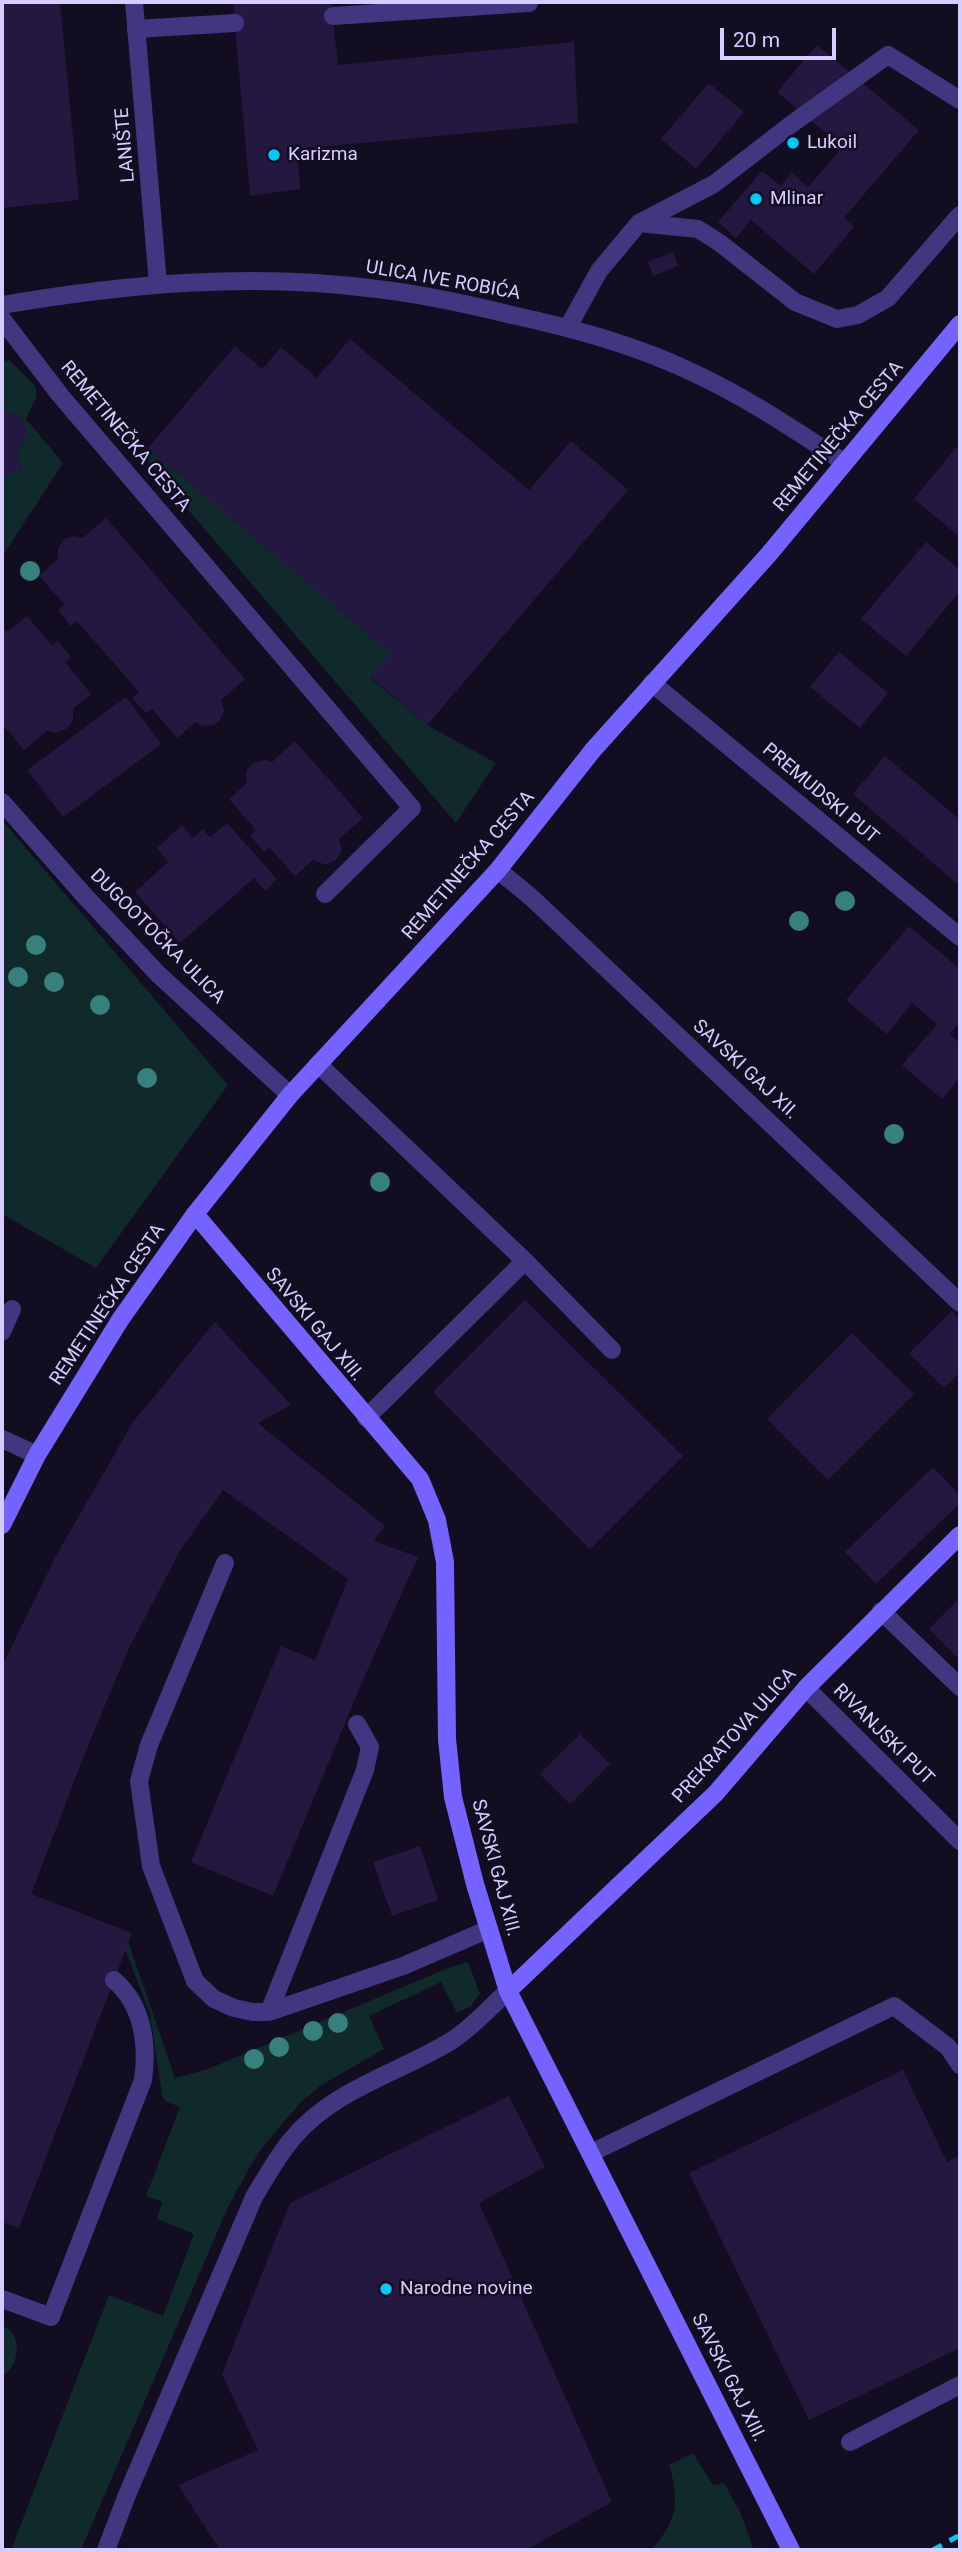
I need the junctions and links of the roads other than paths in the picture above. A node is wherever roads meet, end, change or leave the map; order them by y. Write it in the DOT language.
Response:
graph roads {
  1 [pos="134,2"];
  2 [pos="528,3"];
  3 [pos="352,8"];
  4 [pos="333,16"];
  5 [pos="235,23"];
  6 [pos="136,29"];
  7 [pos="960,100"];
  8 [pos="960,215"];
  9 [pos="639,223"];
  10 [pos="158,284"];
  11 [pos="2,304"];
  12 [pos="2,319"];
  13 [pos="960,324"];
  14 [pos="568,327"];
  15 [pos="844,462"];
  16 [pos="652,683"];
  17 [pos="2,802"];
  18 [pos="498,870"];
  19 [pos="325,894"];
  20 [pos="960,937"];
  21 [pos="318,1064"];
  22 [pos="290,1095"];
  23 [pos="195,1214"];
  24 [pos="525,1261"];
  25 [pos="960,1303"];
  26 [pos="12,1309"];
  27 [pos="2,1332"];
  28 [pos="612,1350"];
  29 [pos="366,1418"];
  30 [pos="2,1439"];
  31 [pos="37,1455"];
  32 [pos="2,1525"];
  33 [pos="960,1535"];
  34 [pos="225,1563"];
  35 [pos="881,1611"];
  36 [pos="960,1687"];
  37 [pos="806,1688"];
  38 [pos="357,1724"];
  39 [pos="960,1841"];
  40 [pos="489,1929"];
  41 [pos="114,1980"];
  42 [pos="508,1991"];
  43 [pos="269,2012"];
  44 [pos="960,2065"];
  45 [pos="592,2153"];
  46 [pos="2,2299"];
  47 [pos="960,2385"];
  48 [pos="850,2442"];
  49 [pos="106,2550"];
  50 [pos="791,2550"];
  1 -- 6 [label="street, LANIŠTE"];
  2 -- 3 [label="street"];
  3 -- 4 [label="street"];
  5 -- 6 [label="street"];
  6 -- 10 [label="street, LANIŠTE"];
  7 -- 9 [label="street"];
  8 -- 9 [label="street"];
  9 -- 14 [label="street"];
  10 -- 11 [label="street, ULICA IVE ROBIĆA"];
  10 -- 14 [label="street, ULICA IVE ROBIĆA"];
  12 -- 19 [label="street, REMETINEČKA CESTA"];
  13 -- 15 [label="street, REMETINEČKA CESTA"];
  14 -- 15 [label="street, ULICA IVE ROBIĆA"];
  15 -- 16 [label="street, REMETINEČKA CESTA"];
  16 -- 18 [label="street, REMETINEČKA CESTA"];
  16 -- 20 [label="street, PREMUDSKI PUT"];
  17 -- 22 [label="street, DUGOOTOČKA ULICA"];
  18 -- 21 [label="street, REMETINEČKA CESTA"];
  18 -- 25 [label="street, SAVSKI GAJ XII."];
  21 -- 22 [label="street, REMETINEČKA CESTA"];
  21 -- 24 [label="street"];
  22 -- 23 [label="street, REMETINEČKA CESTA"];
  23 -- 29 [label="street, SAVSKI GAJ XIII."];
  23 -- 31 [label="street, REMETINEČKA CESTA"];
  24 -- 28 [label="street"];
  24 -- 29 [label="street"];
  26 -- 27 [label="street"];
  29 -- 40 [label="street, SAVSKI GAJ XIII."];
  30 -- 31 [label="street"];
  31 -- 32 [label="street, REMETINEČKA CESTA"];
  33 -- 35 [label="street, PREKRATOVA ULICA"];
  34 -- 43 [label="street"];
  35 -- 36 [label="street"];
  35 -- 37 [label="street, PREKRATOVA ULICA"];
  37 -- 39 [label="street, RIVANJSKI PUT"];
  37 -- 42 [label="street, PREKRATOVA ULICA"];
  38 -- 43 [label="street"];
  40 -- 42 [label="street, SAVSKI GAJ XIII."];
  40 -- 43 [label="street"];
  41 -- 46 [label="street"];
  42 -- 45 [label="street, SAVSKI GAJ XIII."];
  42 -- 49 [label="street"];
  44 -- 45 [label="street"];
  45 -- 50 [label="street, SAVSKI GAJ XIII."];
  47 -- 48 [label="street"];
}
